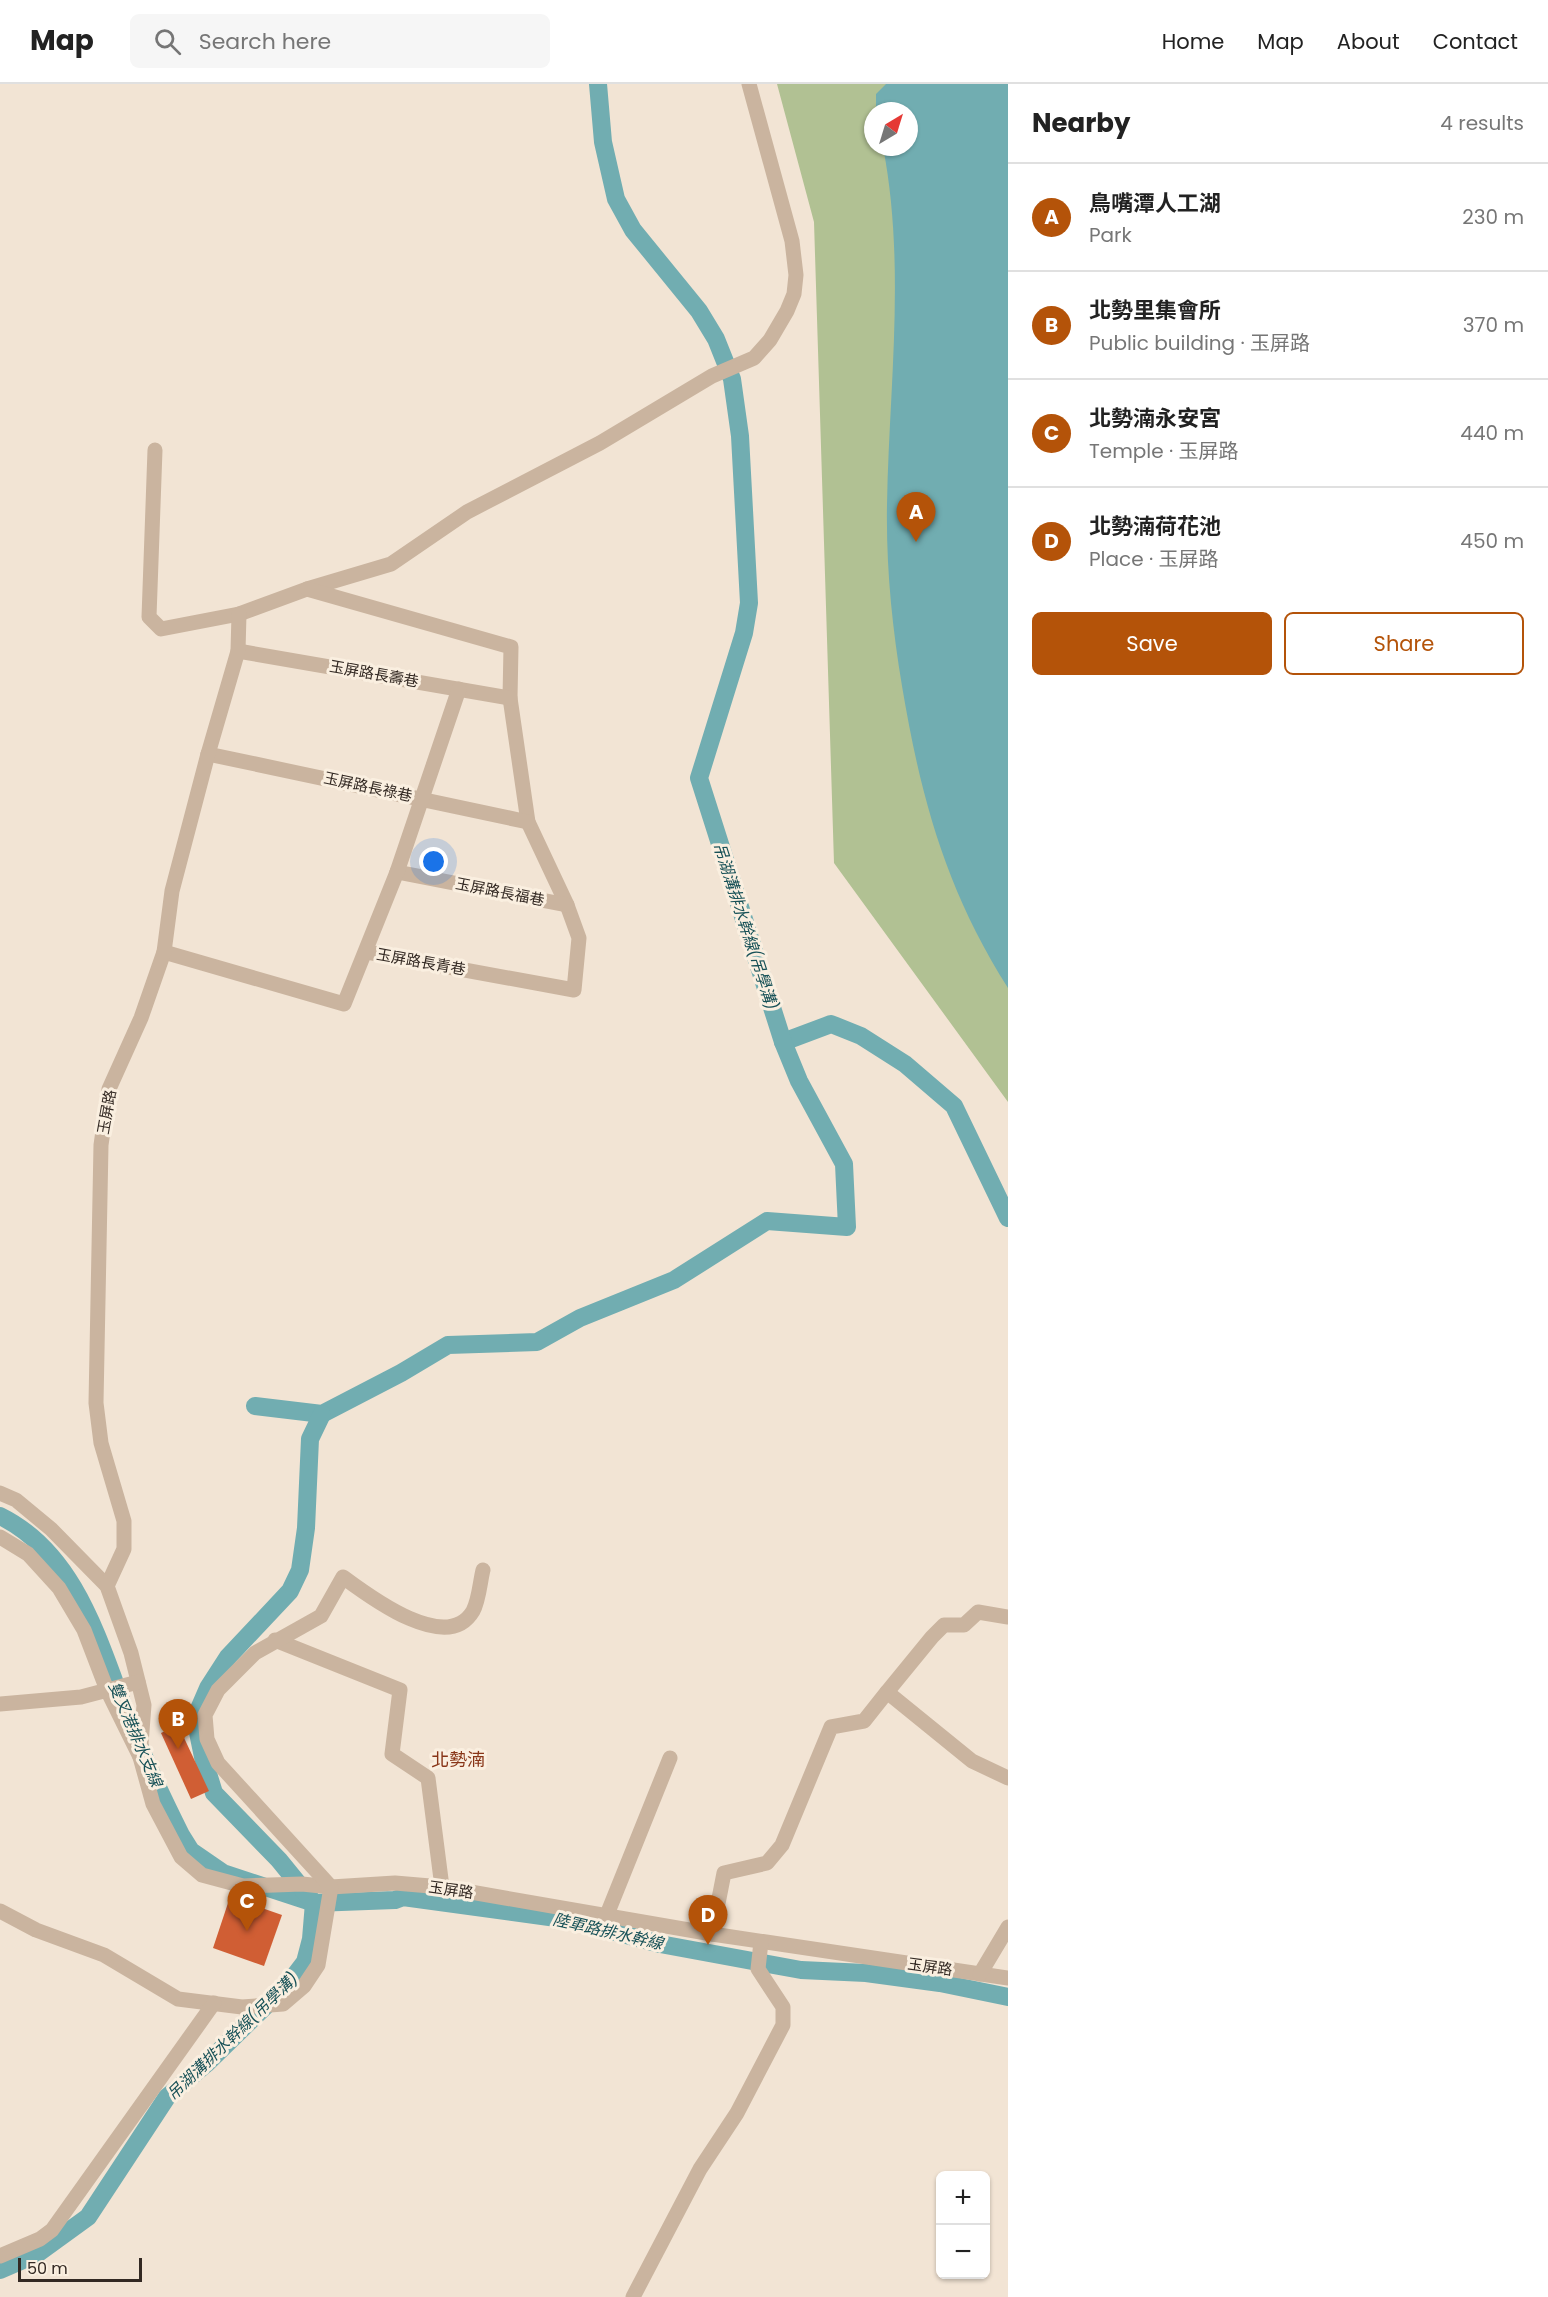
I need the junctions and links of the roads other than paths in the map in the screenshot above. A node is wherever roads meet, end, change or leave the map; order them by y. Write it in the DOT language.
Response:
graph roads {
  1 [pos="749,84"];
  2 [pos="155,450"];
  3 [pos="307,589"];
  4 [pos="239,614"];
  5 [pos="238,651"];
  6 [pos="459,689"];
  7 [pos="510,698"];
  8 [pos="208,754"];
  9 [pos="423,799"];
  10 [pos="528,822"];
  11 [pos="397,872"];
  12 [pos="567,905"];
  13 [pos="164,952"];
  14 [pos="367,952"];
  15 [pos="0,1493"];
  16 [pos="3,1543"];
  17 [pos="483,1570"];
  18 [pos="107,1586"];
  19 [pos="1008,1617"];
  20 [pos="275,1640"];
  21 [pos="138,1682"];
  22 [pos="107,1690"];
  23 [pos="886,1692"];
  24 [pos="0,1704"];
  25 [pos="140,1757"];
  26 [pos="670,1758"];
  27 [pos="1005,1772"];
  28 [pos="327,1887"];
  29 [pos="442,1887"];
  30 [pos="0,1911"];
  31 [pos="606,1917"];
  32 [pos="1008,1927"];
  33 [pos="712,1934"];
  34 [pos="761,1942"];
  35 [pos="980,1974"];
  36 [pos="1008,1978"];
  37 [pos="214,2003"];
  38 [pos="0,2256"];
  39 [pos="633,2297"];
  1 -- 3 [label="street"];
  2 -- 4 [label="street"];
  3 -- 4 [label="street"];
  3 -- 7 [label="street"];
  4 -- 5 [label="street, 玉屏路"];
  5 -- 6 [label="street, 玉屏路長壽巷"];
  5 -- 8 [label="street, 玉屏路"];
  6 -- 7 [label="street, 玉屏路長壽巷"];
  6 -- 9 [label="street"];
  7 -- 10 [label="street"];
  8 -- 9 [label="street, 玉屏路長祿巷"];
  8 -- 13 [label="street, 玉屏路"];
  9 -- 10 [label="street, 玉屏路長祿巷"];
  9 -- 11 [label="street"];
  10 -- 12 [label="street"];
  11 -- 12 [label="street, 玉屏路長福巷"];
  11 -- 14 [label="street"];
  12 -- 14 [label="street, 玉屏路長青巷"];
  13 -- 14 [label="street, 玉屏路長青巷"];
  13 -- 18 [label="street, 玉屏路"];
  15 -- 18 [label="street, 玉屏路"];
  16 -- 22 [label="street"];
  17 -- 20 [label="street"];
  18 -- 21 [label="street, 玉屏路"];
  19 -- 23 [label="street"];
  20 -- 28 [label="street"];
  20 -- 29 [label="street"];
  21 -- 22 [label="street"];
  21 -- 25 [label="street, 玉屏路"];
  22 -- 24 [label="street"];
  22 -- 25 [label="street"];
  23 -- 27 [label="street"];
  23 -- 33 [label="street"];
  25 -- 28 [label="street, 玉屏路"];
  26 -- 31 [label="street"];
  28 -- 29 [label="street, 玉屏路"];
  28 -- 37 [label="street"];
  29 -- 31 [label="street, 玉屏路"];
  30 -- 37 [label="street"];
  31 -- 33 [label="street, 玉屏路"];
  32 -- 35 [label="street"];
  33 -- 34 [label="street, 玉屏路"];
  34 -- 35 [label="street, 玉屏路"];
  34 -- 39 [label="street"];
  35 -- 36 [label="street, 玉屏路"];
  37 -- 38 [label="street"];
}
